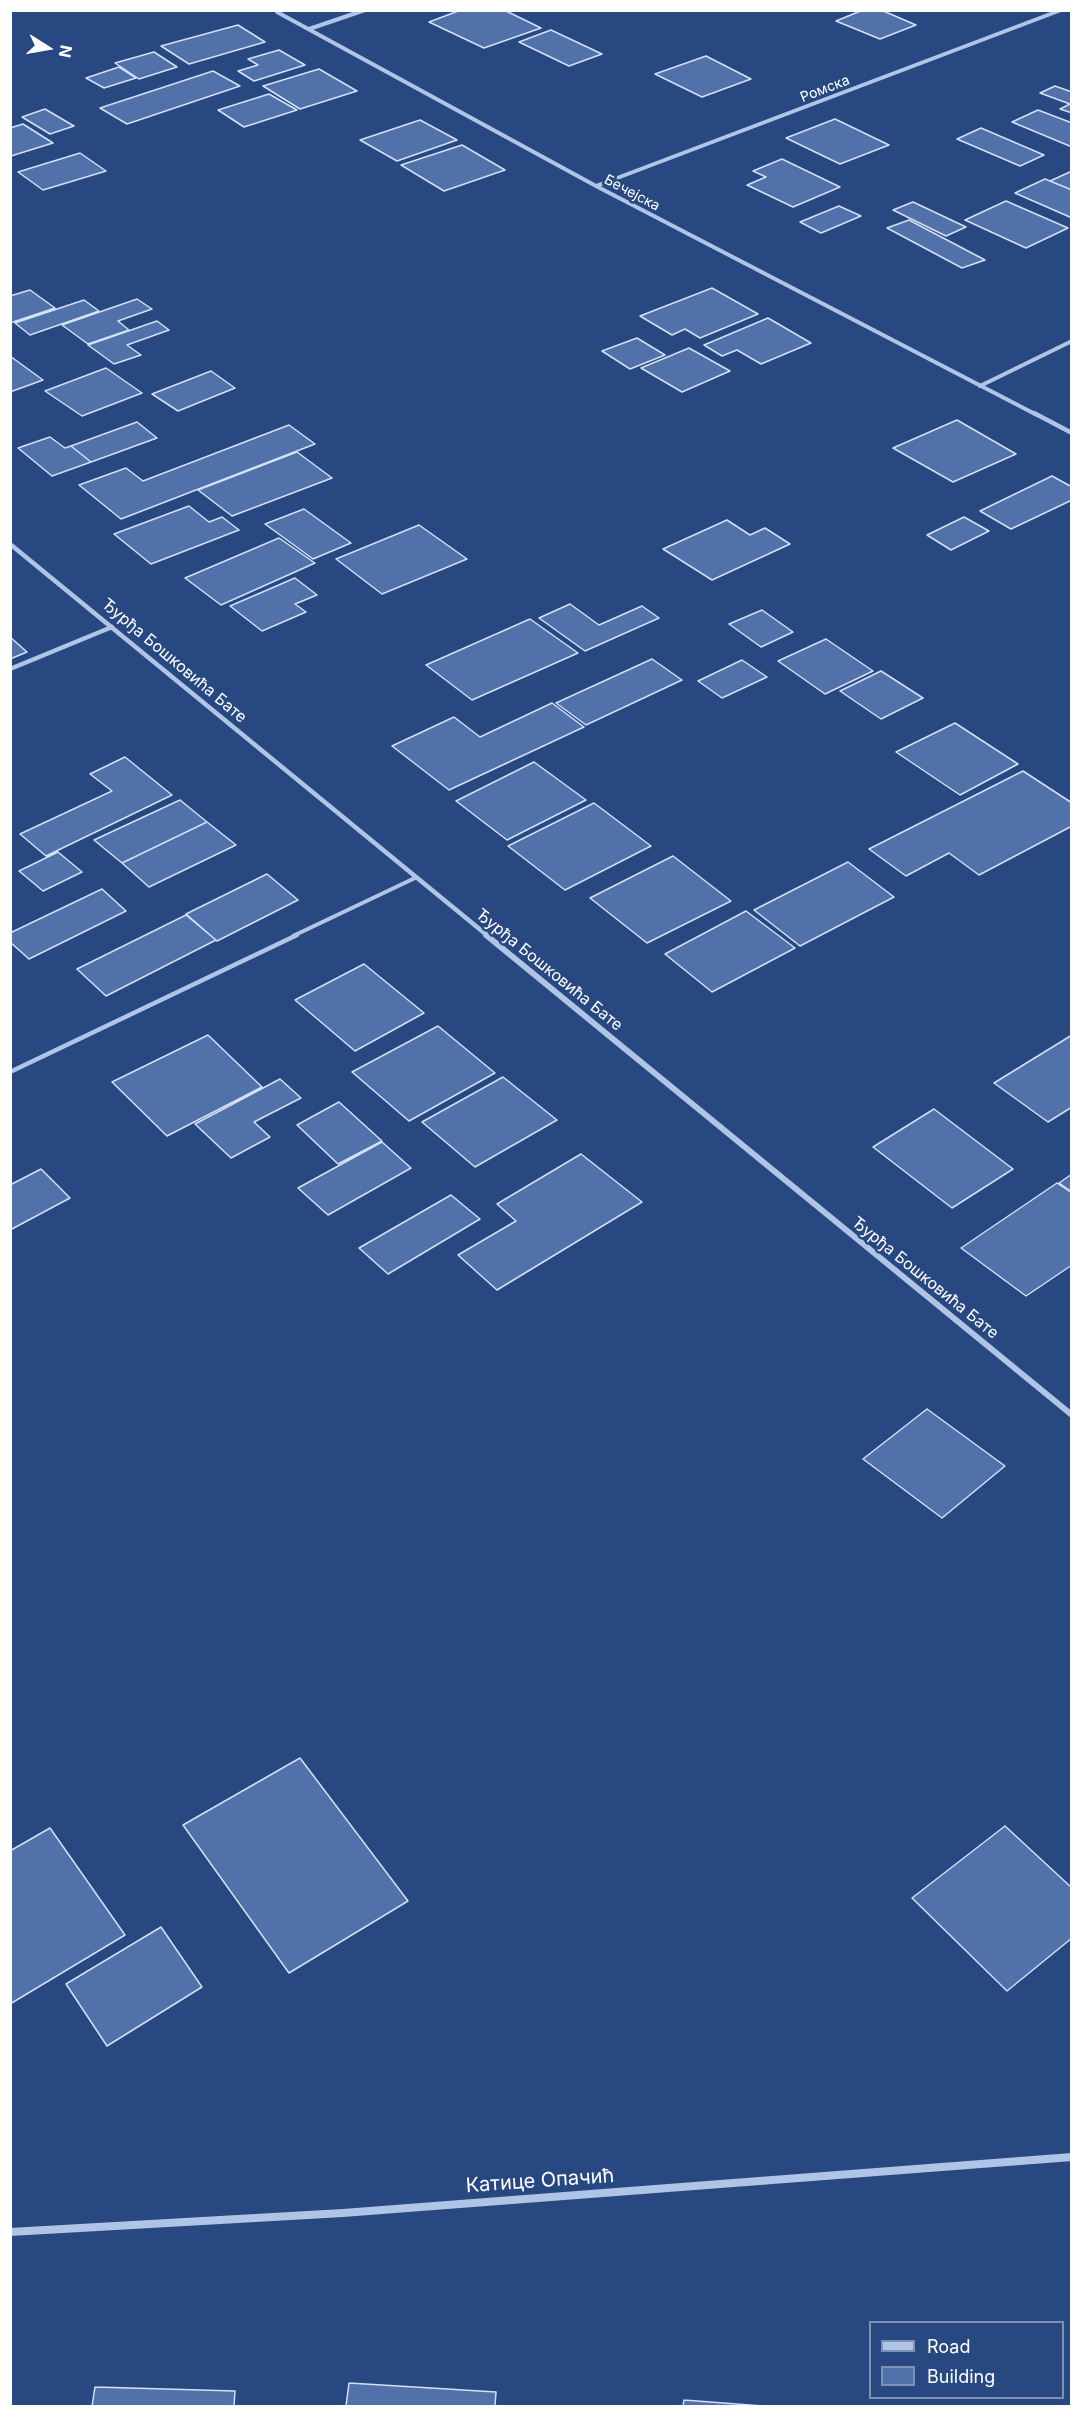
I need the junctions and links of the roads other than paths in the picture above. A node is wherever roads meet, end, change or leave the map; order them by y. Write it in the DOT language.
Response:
graph roads {
  1 [pos="365,10"];
  2 [pos="1061,10"];
  3 [pos="277,12"];
  4 [pos="309,29"];
  5 [pos="596,186"];
  6 [pos="1071,340"];
  7 [pos="980,386"];
  8 [pos="1071,433"];
  9 [pos="10,544"];
  10 [pos="112,627"];
  11 [pos="10,669"];
  12 [pos="415,878"];
  13 [pos="10,1072"];
  14 [pos="1071,1415"];
  15 [pos="1071,2157"];
  16 [pos="10,2232"];
  1 -- 4 [label="street"];
  2 -- 5 [label="street, Ромска"];
  3 -- 4 [label="street, Бечејска"];
  4 -- 5 [label="street, Бечејска"];
  5 -- 7 [label="street, Бечејска"];
  6 -- 7 [label="street"];
  7 -- 8 [label="street, Бечејска"];
  9 -- 10 [label="street, Ђурђа Бошковића Бате"];
  10 -- 11 [label="street"];
  10 -- 12 [label="street, Ђурђа Бошковића Бате"];
  12 -- 13 [label="lane"];
  12 -- 14 [label="street, Ђурђа Бошковића Бате"];
  15 -- 16 [label="street, Катице Опачић"];
}
